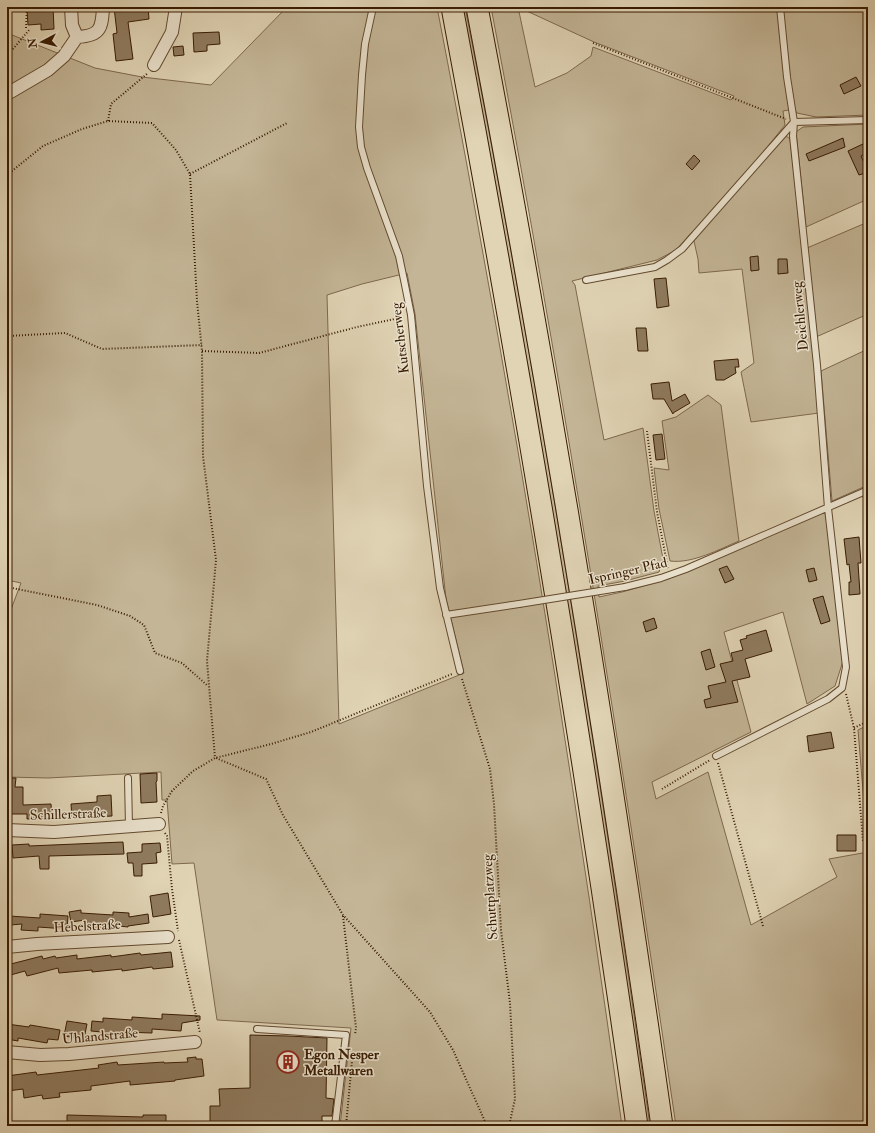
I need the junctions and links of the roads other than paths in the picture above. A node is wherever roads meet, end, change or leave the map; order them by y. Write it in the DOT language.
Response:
graph roads {
  1 [pos="71,7"];
  2 [pos="103,7"];
  3 [pos="176,7"];
  4 [pos="373,7"];
  5 [pos="452,7"];
  6 [pos="477,7"];
  7 [pos="780,7"];
  8 [pos="77,37"];
  9 [pos="151,70"];
  10 [pos="7,94"];
  11 [pos="868,120"];
  12 [pos="794,122"];
  13 [pos="586,280"];
  14 [pos="868,490"];
  15 [pos="828,508"];
  16 [pos="446,615"];
  17 [pos="460,671"];
  18 [pos="716,756"];
  19 [pos="128,778"];
  20 [pos="159,824"];
  21 [pos="129,827"];
  22 [pos="7,830"];
  23 [pos="168,937"];
  24 [pos="7,947"];
  25 [pos="257,1029"];
  26 [pos="195,1042"];
  27 [pos="7,1052"];
  28 [pos="335,1126"];
  29 [pos="636,1126"];
  30 [pos="662,1126"];
  1 -- 8 [label="street"];
  2 -- 8 [label="street"];
  3 -- 9 [label="street"];
  4 -- 16 [label="lane, Kutscherweg"];
  5 -- 29 [label="highway"];
  6 -- 30 [label="highway"];
  7 -- 12 [label="lane, Deichlerweg"];
  8 -- 10 [label="street"];
  11 -- 12 [label="lane"];
  12 -- 13 [label="lane"];
  12 -- 15 [label="lane, Deichlerweg"];
  14 -- 15 [label="lane, Ispringer Pfad"];
  15 -- 16 [label="lane, Ispringer Pfad, bridge"];
  15 -- 18 [label="lane"];
  16 -- 17 [label="lane, Kutscherweg"];
  19 -- 21 [label="lane"];
  20 -- 21 [label="street, Schillerstraße"];
  21 -- 22 [label="street, Schillerstraße"];
  23 -- 24 [label="street, Hebelstraße"];
  25 -- 28 [label="lane"];
  26 -- 27 [label="street, Uhlandstraße"];
}
